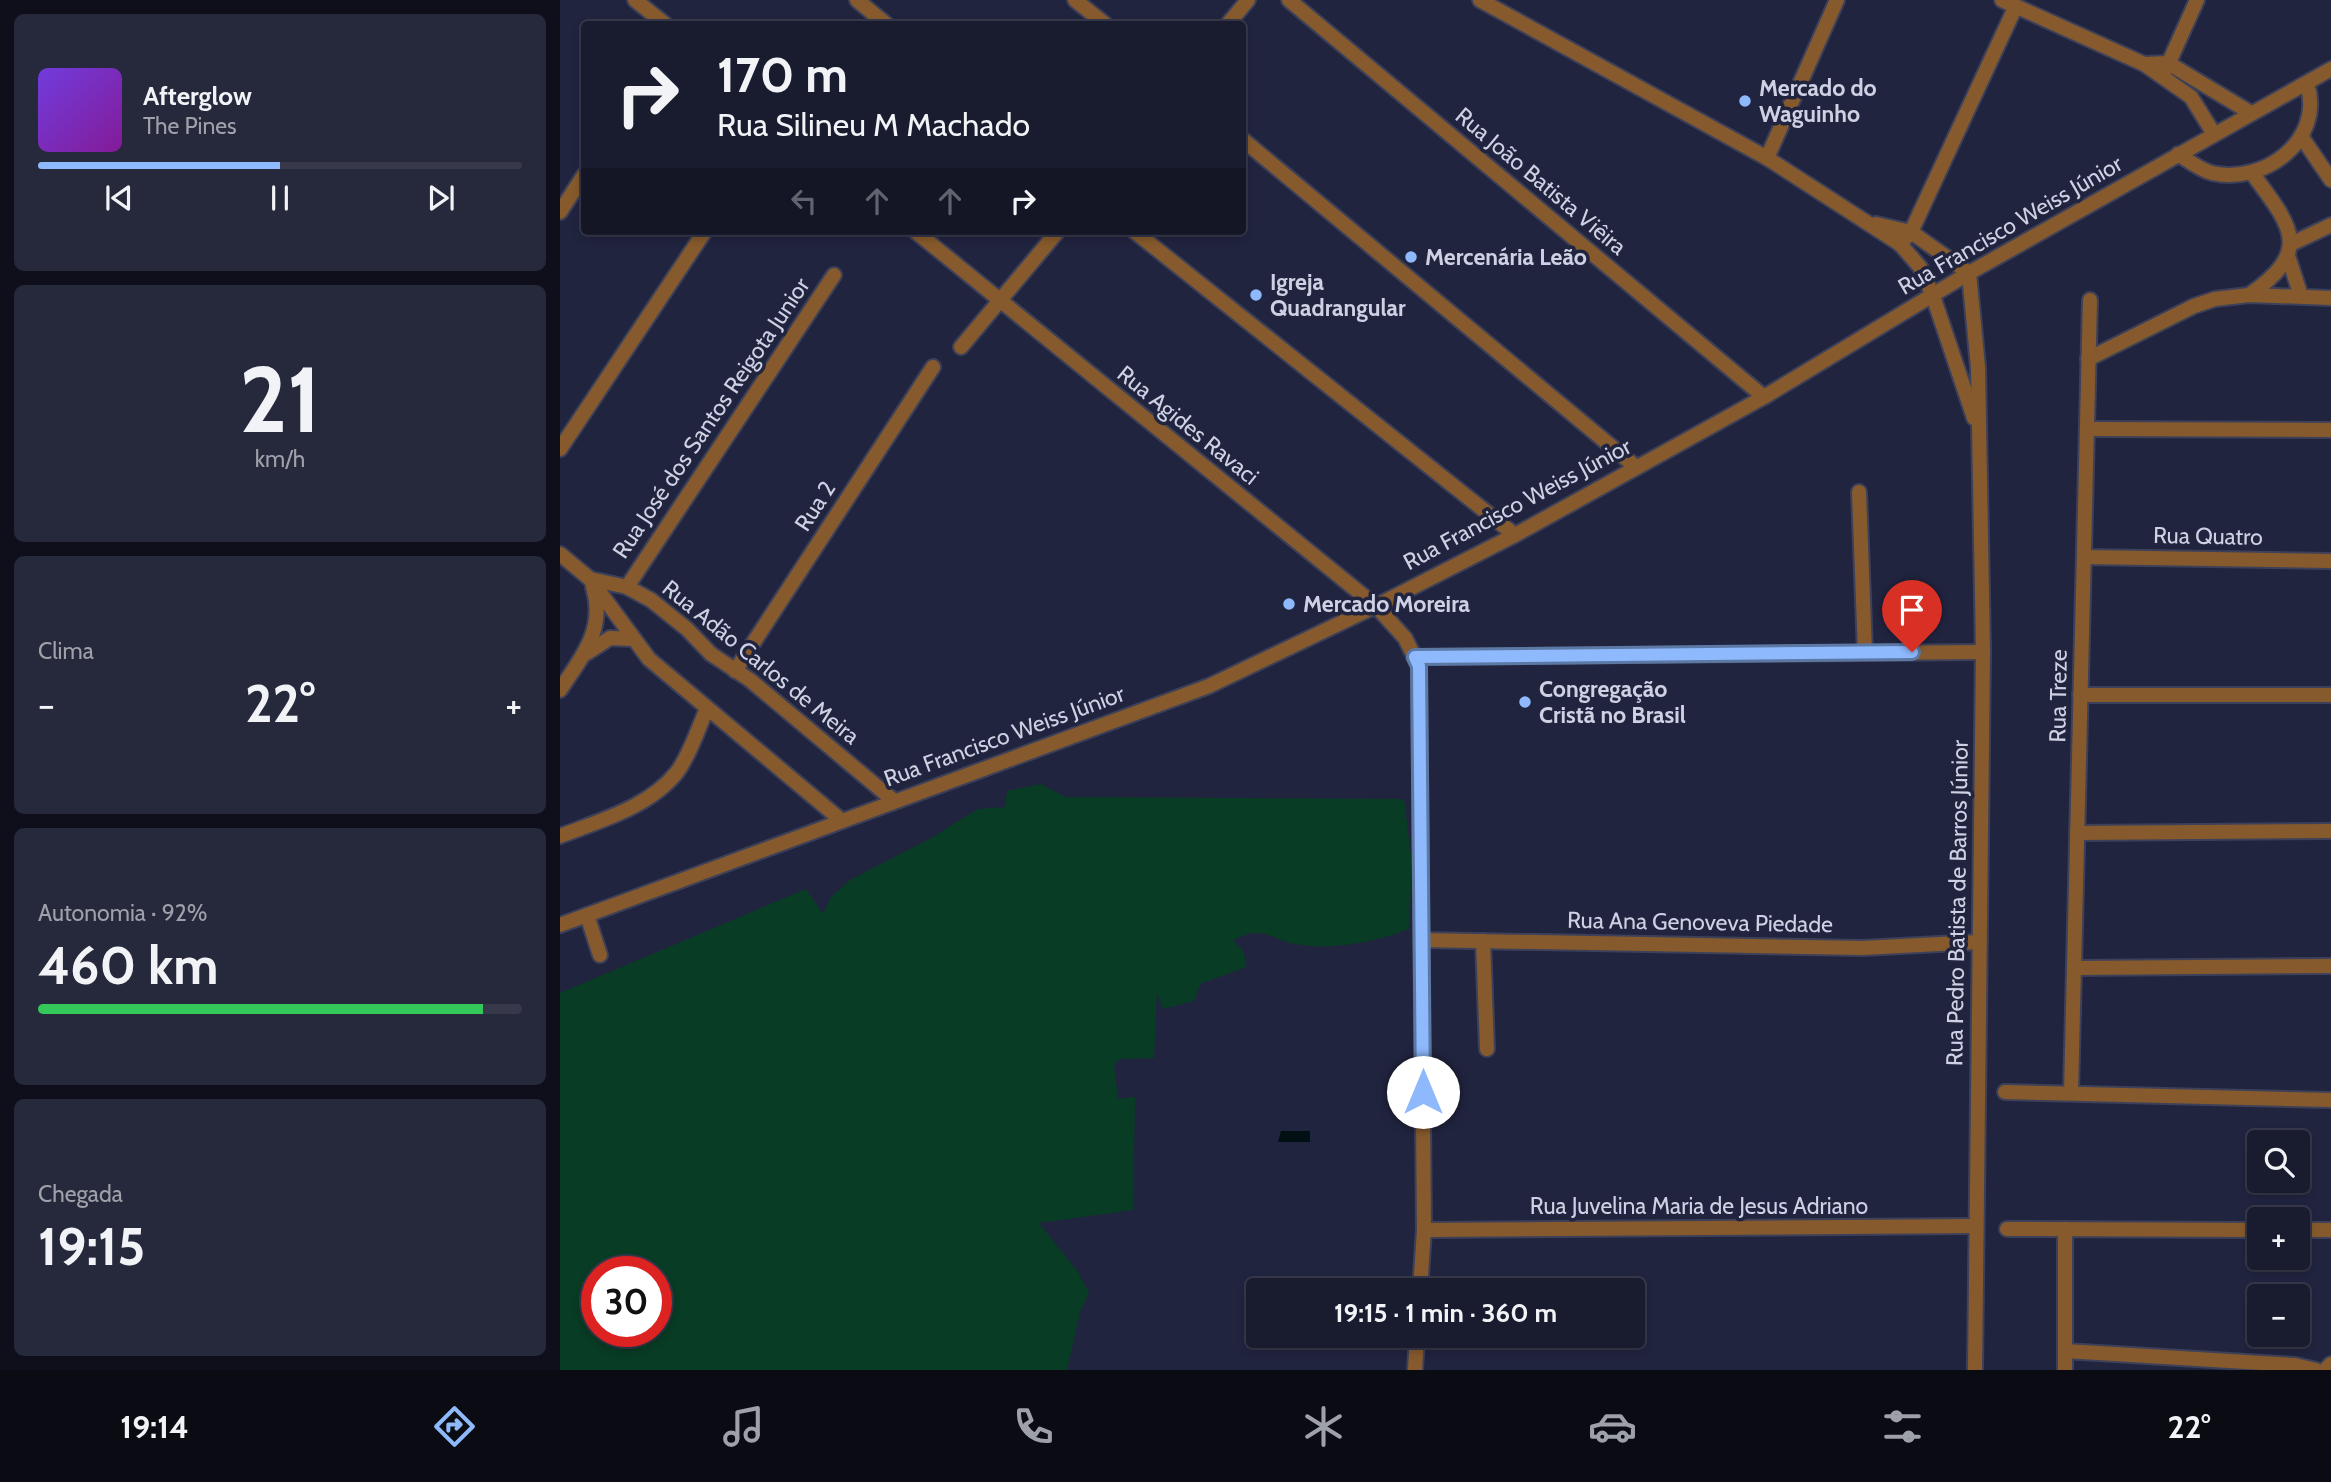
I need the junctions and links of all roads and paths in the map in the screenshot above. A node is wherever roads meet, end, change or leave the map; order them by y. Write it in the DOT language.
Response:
graph roads {
  1 [pos="635,0"];
  2 [pos="857,0"];
  3 [pos="1075,0"];
  4 [pos="1248,0"];
  5 [pos="1289,0"];
  6 [pos="1480,0"];
  7 [pos="1838,0"];
  8 [pos="2002,0"];
  9 [pos="2197,0"];
  10 [pos="2015,8"];
  11 [pos="661,21"];
  12 [pos="882,21"];
  13 [pos="1101,21"];
  14 [pos="1230,21"];
  15 [pos="2168,63"];
  16 [pos="2144,64"];
  17 [pos="2331,69"];
  18 [pos="2162,77"];
  19 [pos="2307,84"];
  20 [pos="2251,113"];
  21 [pos="2214,134"];
  22 [pos="2301,136"];
  23 [pos="1246,142"];
  24 [pos="2178,155"];
  25 [pos="1767,159"];
  26 [pos="2252,173"];
  27 [pos="581,180"];
  28 [pos="2331,180"];
  29 [pos="560,212"];
  30 [pos="1871,223"];
  31 [pos="2331,225"];
  32 [pos="1911,232"];
  33 [pos="702,235"];
  34 [pos="920,235"];
  35 [pos="1055,235"];
  36 [pos="1139,235"];
  37 [pos="1900,244"];
  38 [pos="2290,250"];
  39 [pos="1969,273"];
  40 [pos="834,275"];
  41 [pos="2249,295"];
  42 [pos="1933,296"];
  43 [pos="2301,296"];
  44 [pos="2331,298"];
  45 [pos="2090,300"];
  46 [pos="1000,301"];
  47 [pos="961,346"];
  48 [pos="2088,359"];
  49 [pos="933,367"];
  50 [pos="1764,397"];
  51 [pos="2087,429"];
  52 [pos="2331,430"];
  53 [pos="1979,436"];
  54 [pos="560,449"];
  55 [pos="1636,467"];
  56 [pos="1859,492"];
  57 [pos="1515,535"];
  58 [pos="560,554"];
  59 [pos="2084,557"];
  60 [pos="2331,561"];
  61 [pos="590,579"];
  62 [pos="626,587"];
  63 [pos="1376,606"];
  64 [pos="634,639"];
  65 [pos="1983,652"];
  66 [pos="1865,653"];
  67 [pos="583,656"];
  68 [pos="1417,662"];
  69 [pos="735,671"];
  70 [pos="560,690"];
  71 [pos="2080,695"];
  72 [pos="2331,695"];
  73 [pos="707,709"];
  74 [pos="893,800"];
  75 [pos="841,820"];
  76 [pos="2331,831"];
  77 [pos="2077,833"];
  78 [pos="560,836"];
  79 [pos="587,915"];
  80 [pos="560,925"];
  81 [pos="1421,940"];
  82 [pos="1483,941"];
  83 [pos="1978,943"];
  84 [pos="600,955"];
  85 [pos="2331,966"];
  86 [pos="2074,968"];
  87 [pos="1487,1049"];
  88 [pos="2005,1092"];
  89 [pos="2071,1093"];
  90 [pos="2331,1100"];
  91 [pos="1975,1226"];
  92 [pos="2065,1229"];
  93 [pos="1424,1230"];
  94 [pos="2007,1230"];
  95 [pos="2247,1230"];
  96 [pos="2310,1230"];
  97 [pos="2331,1230"];
  98 [pos="1421,1278"];
  99 [pos="1416,1348"];
  100 [pos="2065,1351"];
  101 [pos="2331,1364"];
  102 [pos="1415,1370"];
  103 [pos="1975,1370"];
  104 [pos="2065,1370"];
  105 [pos="2316,1370"];
  106 [pos="2325,1370"];
  1 -- 11 [label="street"];
  2 -- 12 [label="street"];
  3 -- 13 [label="street"];
  4 -- 14 [label="street"];
  5 -- 50 [label="street, Rua João Batista Viêira"];
  6 -- 25 [label="street"];
  7 -- 25 [label="street"];
  8 -- 10 [label="street"];
  9 -- 15 [label="street"];
  10 -- 16 [label="street"];
  10 -- 32 [label="street"];
  15 -- 16 [label="street"];
  15 -- 18 [label="street"];
  15 -- 20 [label="street"];
  16 -- 18 [label="street"];
  17 -- 19 [label="street, Rua Francisco Weiss Júnior"];
  18 -- 21 [label="street"];
  19 -- 20 [label="street, Rua Francisco Weiss Júnior"];
  19 -- 22 [label="street"];
  20 -- 21 [label="street, Rua Francisco Weiss Júnior"];
  21 -- 24 [label="street, Rua Francisco Weiss Júnior"];
  22 -- 26 [label="street"];
  22 -- 28 [label="street"];
  23 -- 55 [label="street"];
  24 -- 26 [label="street"];
  24 -- 39 [label="street, Rua Francisco Weiss Júnior"];
  25 -- 30 [label="street"];
  26 -- 38 [label="street"];
  27 -- 29 [label="street"];
  30 -- 32 [label="street"];
  30 -- 37 [label="street, Rua Pedro Batista de Barros Júnior"];
  31 -- 38 [label="street"];
  32 -- 37 [label="street"];
  32 -- 39 [label="street"];
  33 -- 54 [label="street"];
  34 -- 46 [label="street, Rua Agides Ravaci"];
  35 -- 46 [label="street"];
  36 -- 57 [label="street"];
  37 -- 42 [label="street, Rua Pedro Batista de Barros Júnior"];
  38 -- 41 [label="street"];
  38 -- 43 [label="street"];
  39 -- 42 [label="street, Rua Francisco Weiss Júnior"];
  39 -- 53 [label="street, Rua Pedro Batista de Barros Júnior"];
  40 -- 62 [label="street, Rua José dos Santos Reigota Junior"];
  41 -- 43 [label="street"];
  41 -- 48 [label="street"];
  42 -- 50 [label="street, Rua Francisco Weiss Júnior"];
  42 -- 53 [label="street, Rua Pedro Batista de Barros Júnior"];
  43 -- 44 [label="street"];
  45 -- 48 [label="street, Rua Treze"];
  46 -- 47 [label="street"];
  46 -- 63 [label="street, Rua Agides Ravaci"];
  48 -- 51 [label="street, Rua Treze"];
  49 -- 69 [label="street, Rua 2"];
  50 -- 55 [label="street, Rua Francisco Weiss Júnior"];
  51 -- 52 [label="street"];
  51 -- 59 [label="street, Rua Treze"];
  53 -- 65 [label="street, Rua Pedro Batista de Barros Júnior"];
  55 -- 57 [label="street, Rua Francisco Weiss Júnior"];
  56 -- 66 [label="street"];
  57 -- 63 [label="street, Rua Francisco Weiss Júnior"];
  58 -- 61 [label="street, Rua Adão Carlos de Meira"];
  59 -- 60 [label="street, Rua Quatro"];
  59 -- 71 [label="street, Rua Treze"];
  61 -- 62 [label="street, Rua Adão Carlos de Meira"];
  61 -- 64 [label="street, Rua Adão Carlos de Meira"];
  61 -- 67 [label="street"];
  62 -- 69 [label="street, Rua Adão Carlos de Meira"];
  63 -- 68 [label="street, Rua Agides Ravaci"];
  63 -- 74 [label="street, Rua Francisco Weiss Júnior"];
  64 -- 67 [label="street"];
  64 -- 73 [label="street, Rua Adão Carlos de Meira"];
  65 -- 66 [label="street"];
  65 -- 83 [label="street, Rua Pedro Batista de Barros Júnior"];
  66 -- 68 [label="street"];
  67 -- 70 [label="street"];
  68 -- 81 [label="street"];
  69 -- 74 [label="street, Rua Adão Carlos de Meira"];
  71 -- 72 [label="street"];
  71 -- 77 [label="street, Rua Treze"];
  73 -- 75 [label="street, Rua Adão Carlos de Meira"];
  73 -- 78 [label="street"];
  74 -- 75 [label="street, Rua Francisco Weiss Júnior"];
  75 -- 79 [label="street, Rua Francisco Weiss Júnior"];
  76 -- 77 [label="street"];
  77 -- 86 [label="street, Rua Treze"];
  79 -- 80 [label="street, Rua Francisco Weiss Júnior"];
  79 -- 84 [label="street"];
  81 -- 82 [label="street, Rua Ana Genoveva Piedade"];
  81 -- 93 [label="street"];
  82 -- 83 [label="street, Rua Ana Genoveva Piedade"];
  82 -- 87 [label="street"];
  83 -- 91 [label="street, Rua Pedro Batista de Barros Júnior"];
  85 -- 86 [label="street"];
  86 -- 89 [label="street, Rua Treze"];
  88 -- 89 [label="street"];
  89 -- 90 [label="street"];
  91 -- 93 [label="street, Rua Juvelina Maria de Jesus Adriano"];
  91 -- 103 [label="street, Rua Pedro Batista de Barros Júnior"];
  92 -- 94 [label="street"];
  92 -- 95 [label="street"];
  92 -- 100 [label="street"];
  93 -- 98 [label="street"];
  96 -- 97 [label="street"];
  99 -- 102 [label="street"];
  100 -- 104 [label="street"];
  100 -- 105 [label="street"];
  101 -- 106 [label="street"];
}
